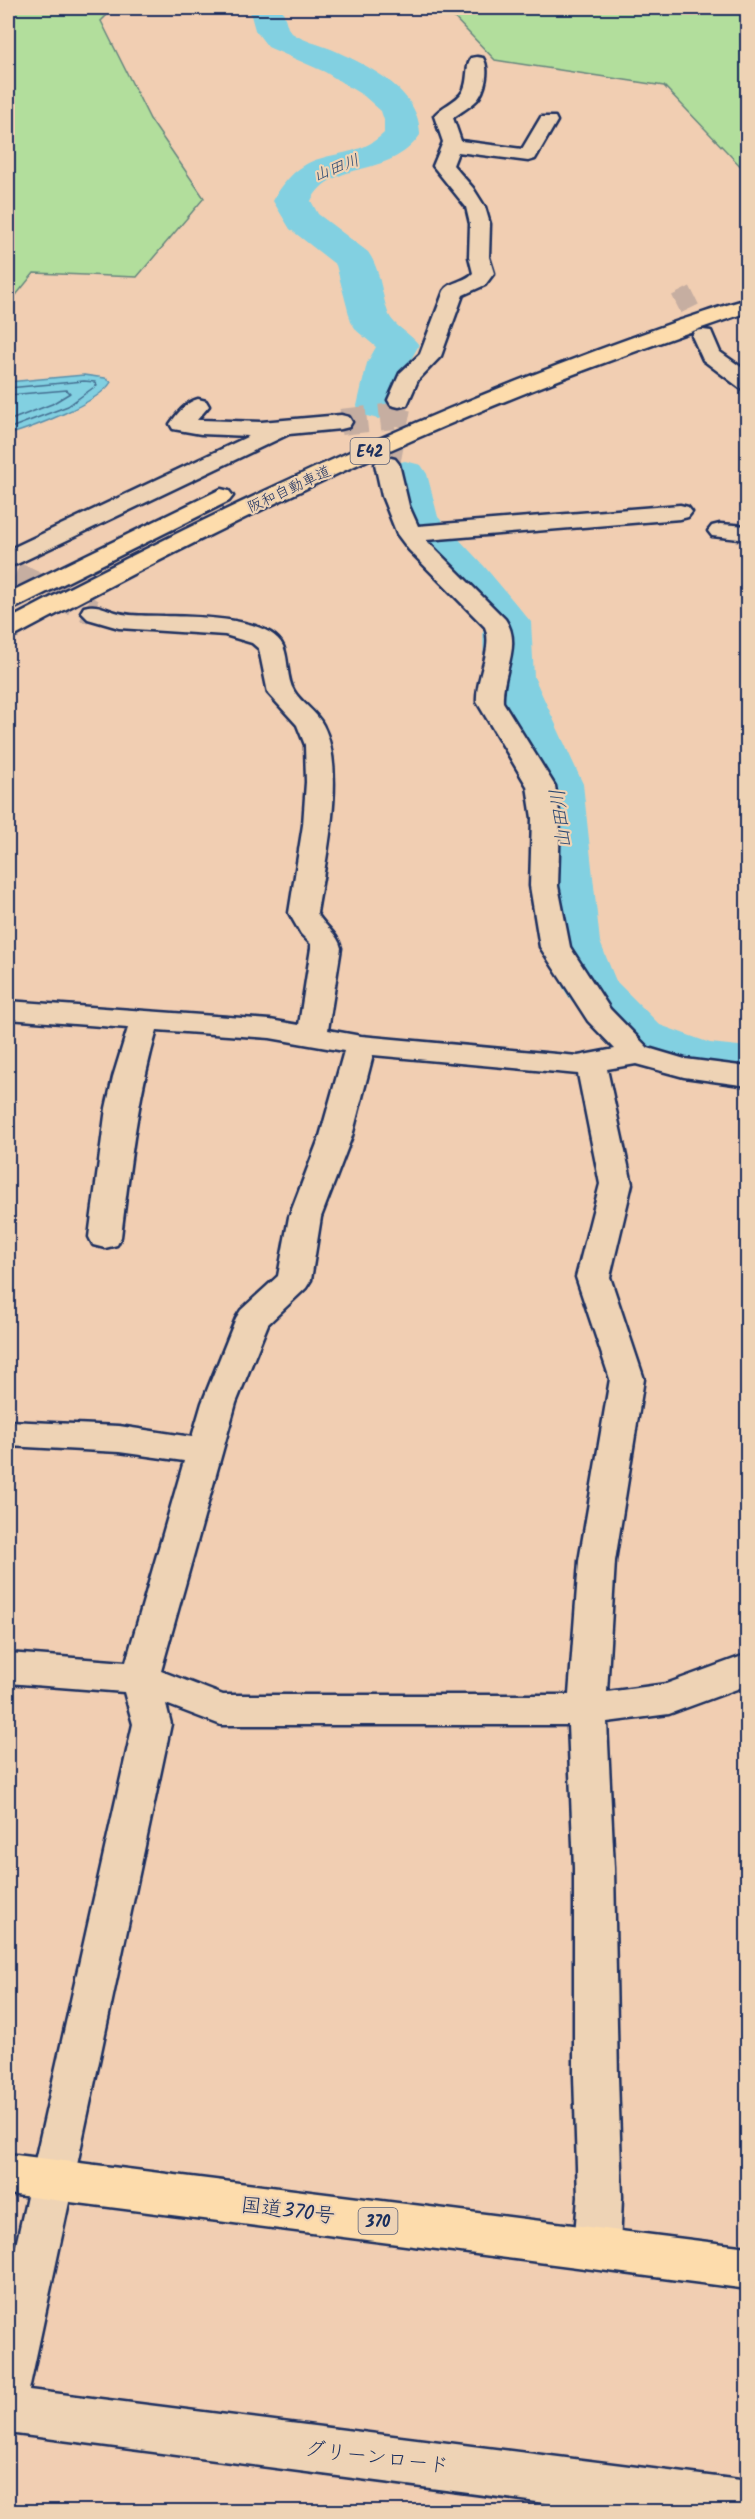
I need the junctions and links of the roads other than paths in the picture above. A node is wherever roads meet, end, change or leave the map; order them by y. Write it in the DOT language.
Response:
graph roads {
  1 [pos="477,62"];
  2 [pos="548,121"];
  3 [pos="451,146"];
  4 [pos="747,286"];
  5 [pos="747,305"];
  6 [pos="703,336"];
  7 [pos="747,383"];
  8 [pos="399,400"];
  9 [pos="198,406"];
  10 [pos="341,422"];
  11 [pos="285,427"];
  12 [pos="333,443"];
  13 [pos="387,464"];
  14 [pos="241,486"];
  15 [pos="680,512"];
  16 [pos="720,531"];
  17 [pos="747,533"];
  18 [pos="409,534"];
  19 [pos="10,569"];
  20 [pos="8,602"];
  21 [pos="93,612"];
  22 [pos="8,630"];
  23 [pos="8,1010"];
  24 [pos="145,1020"];
  25 [pos="312,1035"];
  26 [pos="361,1045"];
  27 [pos="637,1055"];
  28 [pos="591,1065"];
  29 [pos="747,1077"];
  30 [pos="105,1237"];
  31 [pos="8,1433"];
  32 [pos="206,1452"];
  33 [pos="8,1668"];
  34 [pos="747,1669"];
  35 [pos="140,1678"];
  36 [pos="587,1710"];
  37 [pos="8,2174"];
  38 [pos="52,2180"];
  39 [pos="597,2248"];
  40 [pos="747,2268"];
  41 [pos="8,2384"];
  42 [pos="8,2410"];
  43 [pos="747,2505"];
  1 -- 3 [label="street"];
  2 -- 3 [label="street"];
  3 -- 8 [label="street"];
  4 -- 12 [label="highway, 阪和自動車道 / E42"];
  5 -- 22 [label="highway, 阪和自動車道 / E42"];
  6 -- 7 [label="street"];
  9 -- 11 [label="street"];
  10 -- 11 [label="street"];
  11 -- 19 [label="street"];
  13 -- 18 [label="street"];
  14 -- 20 [label="highway, 阪和自動車道"];
  15 -- 18 [label="street"];
  16 -- 17 [label="street"];
  18 -- 27 [label="street"];
  21 -- 25 [label="street"];
  23 -- 24 [label="street"];
  24 -- 25 [label="street"];
  24 -- 30 [label="street"];
  25 -- 26 [label="street"];
  26 -- 28 [label="street"];
  26 -- 32 [label="street"];
  27 -- 28 [label="street"];
  27 -- 29 [label="street"];
  28 -- 36 [label="street"];
  31 -- 32 [label="street"];
  32 -- 35 [label="street"];
  33 -- 35 [label="street"];
  34 -- 36 [label="street"];
  35 -- 36 [label="street"];
  35 -- 38 [label="street"];
  36 -- 39 [label="street"];
  37 -- 38 [label="highway, 国道370号 / 370"];
  38 -- 39 [label="highway, 国道370号 / 370"];
  38 -- 41 [label="street"];
  39 -- 40 [label="highway, 国道370号 / 370"];
  42 -- 43 [label="street, グリーンロード"];
}
